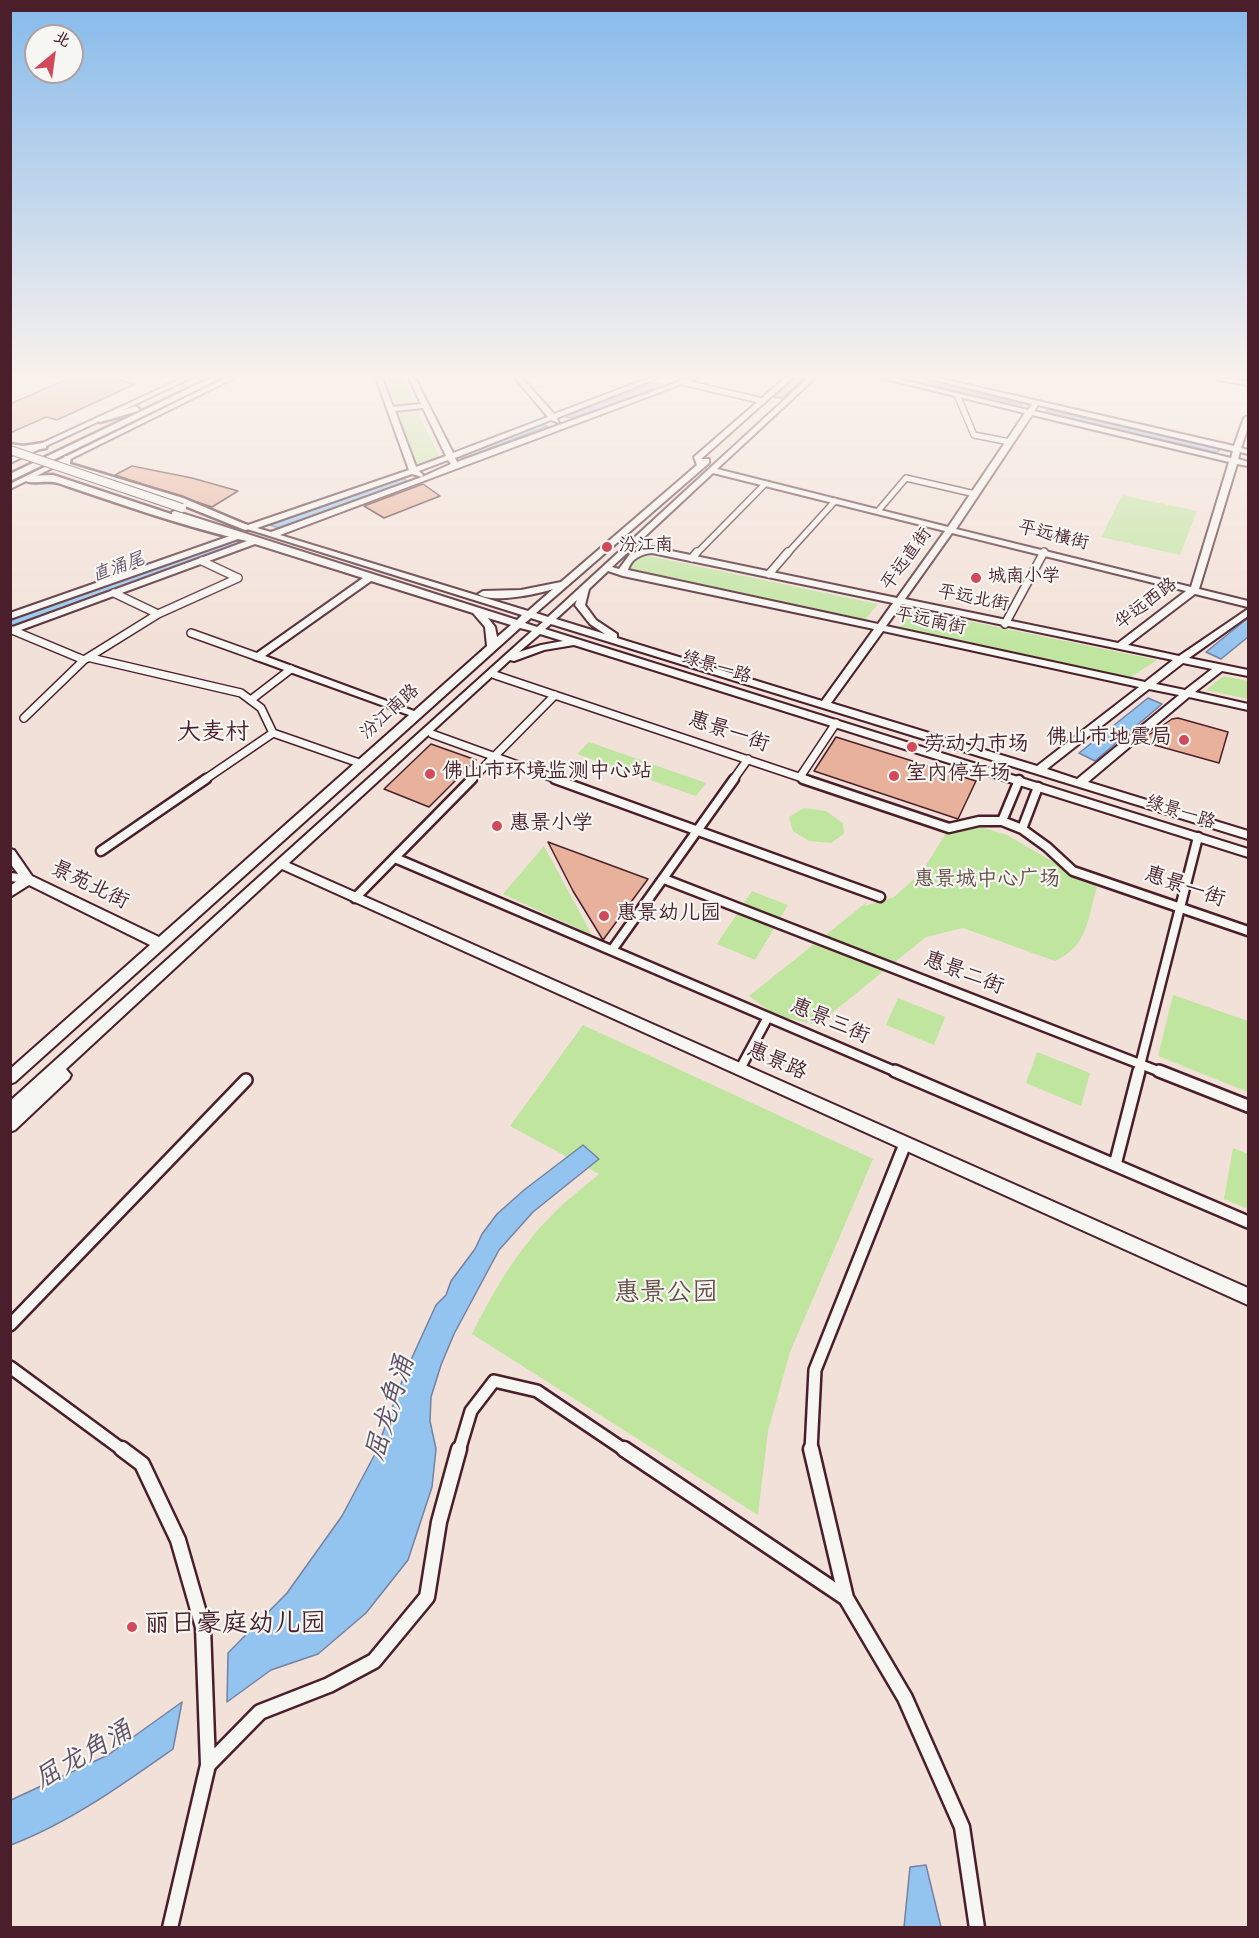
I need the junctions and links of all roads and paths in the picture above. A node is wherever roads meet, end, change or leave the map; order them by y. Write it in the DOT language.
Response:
graph roads {
  1 [pos="30,468"];
  2 [pos="38,468"];
  3 [pos="48,468"];
  4 [pos="63,468"];
  5 [pos="75,468"];
  6 [pos="419,468"];
  7 [pos="448,468"];
  8 [pos="992,468"];
  9 [pos="1231,468"];
  10 [pos="709,469"];
  11 [pos="413,471"];
  12 [pos="10,478"];
  13 [pos="27,479"];
  14 [pos="425,479"];
  15 [pos="765,484"];
  16 [pos="10,487"];
  17 [pos="975,494"];
  18 [pos="835,501"];
  19 [pos="178,511"];
  20 [pos="878,511"];
  21 [pos="249,528"];
  22 [pos="951,529"];
  23 [pos="272,535"];
  24 [pos="238,536"];
  25 [pos="256,541"];
  26 [pos="636,546"];
  27 [pos="652,550"];
  28 [pos="1044,552"];
  29 [pos="692,558"];
  30 [pos="202,561"];
  31 [pos="614,568"];
  32 [pos="769,574"];
  33 [pos="370,577"];
  34 [pos="568,580"];
  35 [pos="586,586"];
  36 [pos="1195,589"];
  37 [pos="114,593"];
  38 [pos="464,594"];
  39 [pos="581,598"];
  40 [pos="898,602"];
  41 [pos="1248,604"];
  42 [pos="476,610"];
  43 [pos="1248,612"];
  44 [pos="158,614"];
  45 [pos="529,614"];
  46 [pos="10,616"];
  47 [pos="550,620"];
  48 [pos="518,624"];
  49 [pos="1005,624"];
  50 [pos="879,629"];
  51 [pos="539,630"];
  52 [pos="11,631"];
  53 [pos="191,633"];
  54 [pos="492,644"];
  55 [pos="582,644"];
  56 [pos="625,644"];
  57 [pos="1119,647"];
  58 [pos="258,657"];
  59 [pos="88,659"];
  60 [pos="1181,659"];
  61 [pos="1220,667"];
  62 [pos="291,669"];
  63 [pos="496,670"];
  64 [pos="1248,673"];
  65 [pos="1147,686"];
  66 [pos="555,694"];
  67 [pos="1187,694"];
  68 [pos="252,699"];
  69 [pos="824,706"];
  70 [pos="1248,707"];
  71 [pos="409,712"];
  72 [pos="24,718"];
  73 [pos="836,723"];
  74 [pos="273,733"];
  75 [pos="432,734"];
  76 [pos="494,756"];
  77 [pos="748,759"];
  78 [pos="358,762"];
  79 [pos="393,765"];
  80 [pos="1038,771"];
  81 [pos="800,777"];
  82 [pos="1019,780"];
  83 [pos="1079,783"];
  84 [pos="1038,787"];
  85 [pos="1002,821"];
  86 [pos="699,829"];
  87 [pos="1022,829"];
  88 [pos="1248,835"];
  89 [pos="1198,837"];
  90 [pos="101,851"];
  91 [pos="10,853"];
  92 [pos="1248,853"];
  93 [pos="395,858"];
  94 [pos="287,867"];
  95 [pos="10,877"];
  96 [pos="28,879"];
  97 [pos="664,879"];
  98 [pos="10,893"];
  99 [pos="880,897"];
  100 [pos="355,898"];
  101 [pos="1181,908"];
  102 [pos="1248,931"];
  103 [pos="158,942"];
  104 [pos="612,950"];
  105 [pos="768,1017"];
  106 [pos="1142,1064"];
  107 [pos="10,1068"];
  108 [pos="740,1069"];
  109 [pos="10,1078"];
  110 [pos="246,1080"];
  111 [pos="1248,1106"];
  112 [pos="10,1111"];
  113 [pos="10,1125"];
  114 [pos="905,1144"];
  115 [pos="1115,1165"];
  116 [pos="1248,1222"];
  117 [pos="1248,1297"];
  118 [pos="10,1325"];
  119 [pos="10,1367"];
  120 [pos="846,1598"];
  121 [pos="208,1765"];
  122 [pos="170,1928"];
  123 [pos="977,1928"];
  1 -- 12 [label="highway"];
  2 -- 19 [label="street"];
  3 -- 13 [label="street"];
  4 -- 19 [label="street, bridge"];
  5 -- 21 [label="highway"];
  6 -- 11 [label="street"];
  7 -- 14 [label="street"];
  8 -- 17 [label="street, 平远直街"];
  9 -- 36 [label="street, 华远西路"];
  10 -- 15 [label="street, 平远横街"];
  10 -- 26 [label="street"];
  10 -- 31 [label="street, 汾江南路"];
  10 -- 34 [label="street, 汾江南路"];
  11 -- 14 [label="street"];
  11 -- 21 [label="street"];
  13 -- 16 [label="street"];
  13 -- 24 [label="highway"];
  14 -- 23 [label="street"];
  15 -- 18 [label="street, 平远横街"];
  15 -- 29 [label="street"];
  17 -- 20 [label="street"];
  17 -- 22 [label="street, 平远直街"];
  18 -- 20 [label="street, 平远横街"];
  18 -- 32 [label="street"];
  19 -- 21 [label="street, 绿景一路"];
  19 -- 24 [label="street, 绿景一路"];
  20 -- 22 [label="street, 平远横街"];
  21 -- 23 [label="street, 绿景一路"];
  22 -- 28 [label="street, 平远横街"];
  22 -- 40 [label="street, 平远直街"];
  23 -- 38 [label="street, 绿景一路"];
  24 -- 25 [label="street, 绿景一路"];
  24 -- 46 [label="street"];
  25 -- 30 [label="street"];
  25 -- 33 [label="street, 绿景一路"];
  26 -- 27 [label="street, 平远北街"];
  26 -- 31 [label="street"];
  27 -- 29 [label="street, 平远北街"];
  27 -- 31 [label="street"];
  28 -- 36 [label="street, 平远横街"];
  28 -- 49 [label="street"];
  29 -- 32 [label="street, 平远北街"];
  30 -- 37 [label="street"];
  30 -- 44 [label="street"];
  31 -- 35 [label="street, 汾江南路"];
  31 -- 39 [label="street"];
  31 -- 50 [label="street, 平远南街"];
  32 -- 40 [label="street, 平远北街"];
  33 -- 42 [label="street, 绿景一路"];
  33 -- 58 [label="street"];
  34 -- 38 [label="street"];
  34 -- 45 [label="street, 汾江南路"];
  35 -- 39 [label="street"];
  35 -- 47 [label="street, 汾江南路"];
  36 -- 41 [label="street, 平远横街"];
  36 -- 57 [label="street, 华远西路"];
  37 -- 44 [label="street"];
  37 -- 52 [label="street"];
  38 -- 45 [label="street, 绿景一路"];
  39 -- 56 [label="street"];
  40 -- 49 [label="street, 平远北街"];
  40 -- 50 [label="street, 平远直街"];
  42 -- 48 [label="street, 绿景一路"];
  42 -- 54 [label="street"];
  43 -- 60 [label="street"];
  44 -- 59 [label="street"];
  45 -- 47 [label="street, 绿景一路"];
  45 -- 48 [label="street, 汾江南路"];
  47 -- 51 [label="street, 汾江南路"];
  47 -- 56 [label="street, 绿景一路"];
  48 -- 51 [label="street, 绿景一路"];
  48 -- 54 [label="street, 汾江南路"];
  49 -- 57 [label="street, 平远北街"];
  50 -- 65 [label="street, 平远南街"];
  50 -- 69 [label="street, 平远直街"];
  51 -- 55 [label="street, 绿景一路"];
  51 -- 63 [label="street, 汾江南路"];
  52 -- 59 [label="street"];
  53 -- 58 [label="street"];
  54 -- 71 [label="street"];
  54 -- 78 [label="street, 汾江南路"];
  55 -- 63 [label="street"];
  55 -- 73 [label="street, 绿景一路"];
  56 -- 69 [label="street, 绿景一路"];
  57 -- 60 [label="street, 平远北街"];
  58 -- 62 [label="street"];
  59 -- 68 [label="street"];
  59 -- 72 [label="street"];
  60 -- 61 [label="street, 平远北街"];
  60 -- 65 [label="street"];
  61 -- 64 [label="street, 平远北街"];
  61 -- 67 [label="street"];
  62 -- 68 [label="street"];
  62 -- 71 [label="street"];
  63 -- 66 [label="street, 惠景一街"];
  63 -- 75 [label="street"];
  63 -- 79 [label="street, 汾江南路"];
  65 -- 67 [label="street, 平远南街"];
  65 -- 80 [label="street"];
  66 -- 76 [label="street"];
  66 -- 77 [label="street, 惠景一街"];
  67 -- 70 [label="street, 平远南街"];
  67 -- 83 [label="street"];
  68 -- 74 [label="street"];
  69 -- 80 [label="street, 绿景一路"];
  71 -- 78 [label="street"];
  73 -- 81 [label="street"];
  73 -- 82 [label="street, 绿景一路"];
  74 -- 78 [label="street"];
  74 -- 90 [label="street"];
  75 -- 76 [label="street"];
  75 -- 79 [label="street"];
  76 -- 86 [label="street"];
  76 -- 93 [label="street"];
  77 -- 81 [label="street, 惠景一街"];
  77 -- 86 [label="street"];
  78 -- 103 [label="street, 汾江南路"];
  79 -- 94 [label="street"];
  79 -- 112 [label="street, 汾江南路"];
  80 -- 83 [label="street, 绿景一路"];
  81 -- 85 [label="street, 惠景一街"];
  82 -- 84 [label="street, 绿景一路"];
  82 -- 85 [label="street"];
  83 -- 88 [label="street, 绿景一路"];
  84 -- 87 [label="street"];
  84 -- 89 [label="street, 绿景一路"];
  85 -- 87 [label="street"];
  86 -- 97 [label="street"];
  86 -- 99 [label="street"];
  87 -- 101 [label="street, 惠景一街"];
  89 -- 92 [label="street, 绿景一路"];
  89 -- 101 [label="street"];
  91 -- 96 [label="street, 景苑北街"];
  93 -- 100 [label="street"];
  93 -- 104 [label="street, 惠景三街"];
  94 -- 100 [label="street, 惠景路"];
  94 -- 113 [label="street"];
  95 -- 96 [label="street"];
  96 -- 98 [label="street"];
  96 -- 103 [label="street, 景苑北街"];
  97 -- 104 [label="street"];
  97 -- 106 [label="street, 惠景二街"];
  100 -- 108 [label="street, 惠景路"];
  101 -- 102 [label="street, 惠景一街"];
  101 -- 106 [label="street"];
  103 -- 107 [label="street"];
  103 -- 109 [label="street, 汾江南路"];
  104 -- 105 [label="street, 惠景三街"];
  105 -- 108 [label="street"];
  105 -- 115 [label="street, 惠景三街"];
  106 -- 111 [label="street, 惠景二街"];
  106 -- 115 [label="street"];
  108 -- 114 [label="street, 惠景路"];
  110 -- 118 [label="street"];
  114 -- 117 [label="street, 惠景路"];
  114 -- 120 [label="street"];
  115 -- 116 [label="street, 惠景三街"];
  119 -- 121 [label="street"];
  120 -- 121 [label="street"];
  120 -- 123 [label="street"];
  121 -- 122 [label="street"];
}
